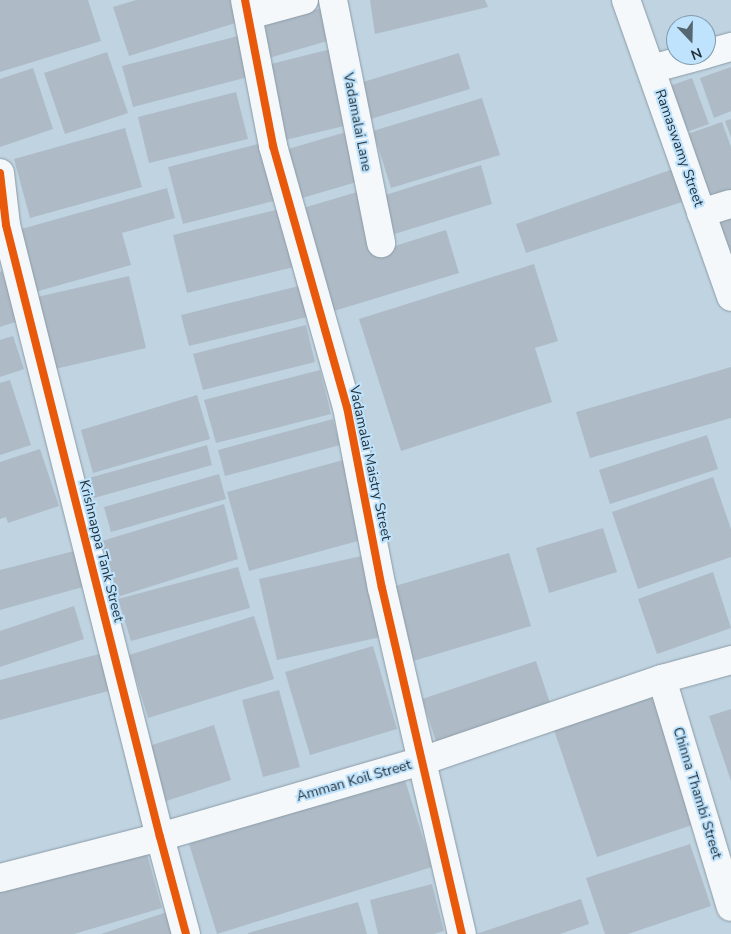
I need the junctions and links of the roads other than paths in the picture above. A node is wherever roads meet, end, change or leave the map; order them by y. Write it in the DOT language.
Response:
graph roads {
  1 [pos="304,0"];
  2 [pos="334,0"];
  3 [pos="626,0"];
  4 [pos="247,8"];
  5 [pos="731,47"];
  6 [pos="716,52"];
  7 [pos="666,65"];
  8 [pos="651,69"];
  9 [pos="0,173"];
  10 [pos="731,204"];
  11 [pos="701,213"];
  12 [pos="382,243"];
  13 [pos="6,247"];
  14 [pos="731,297"];
  15 [pos="731,660"];
  16 [pos="662,678"];
  17 [pos="422,761"];
  18 [pos="160,837"];
  19 [pos="0,878"];
  20 [pos="731,907"];
  21 [pos="186,934"];
  22 [pos="462,934"];
  1 -- 4 [label="street"];
  2 -- 12 [label="street, Vadamalai Lane"];
  3 -- 8 [label="street, Ramaswamy Street"];
  4 -- 17 [label="street, Vadamalai Maistry Street"];
  5 -- 6 [label="street"];
  7 -- 8 [label="street"];
  8 -- 11 [label="street, Ramaswamy Street"];
  9 -- 13 [label="street, Krishnappa Tank Street"];
  10 -- 11 [label="street"];
  11 -- 14 [label="street, Ramaswamy Street"];
  13 -- 18 [label="street, Krishnappa Tank Street"];
  15 -- 16 [label="street, Amman Koil Street"];
  16 -- 17 [label="street, Amman Koil Street"];
  16 -- 20 [label="street, Chinna Thambi Street"];
  17 -- 18 [label="street, Amman Koil Street"];
  17 -- 22 [label="street, Vadamalai Maistry Street"];
  18 -- 19 [label="street, Amman Koil Street"];
  18 -- 21 [label="street, Krishnappa Tank Street"];
}
